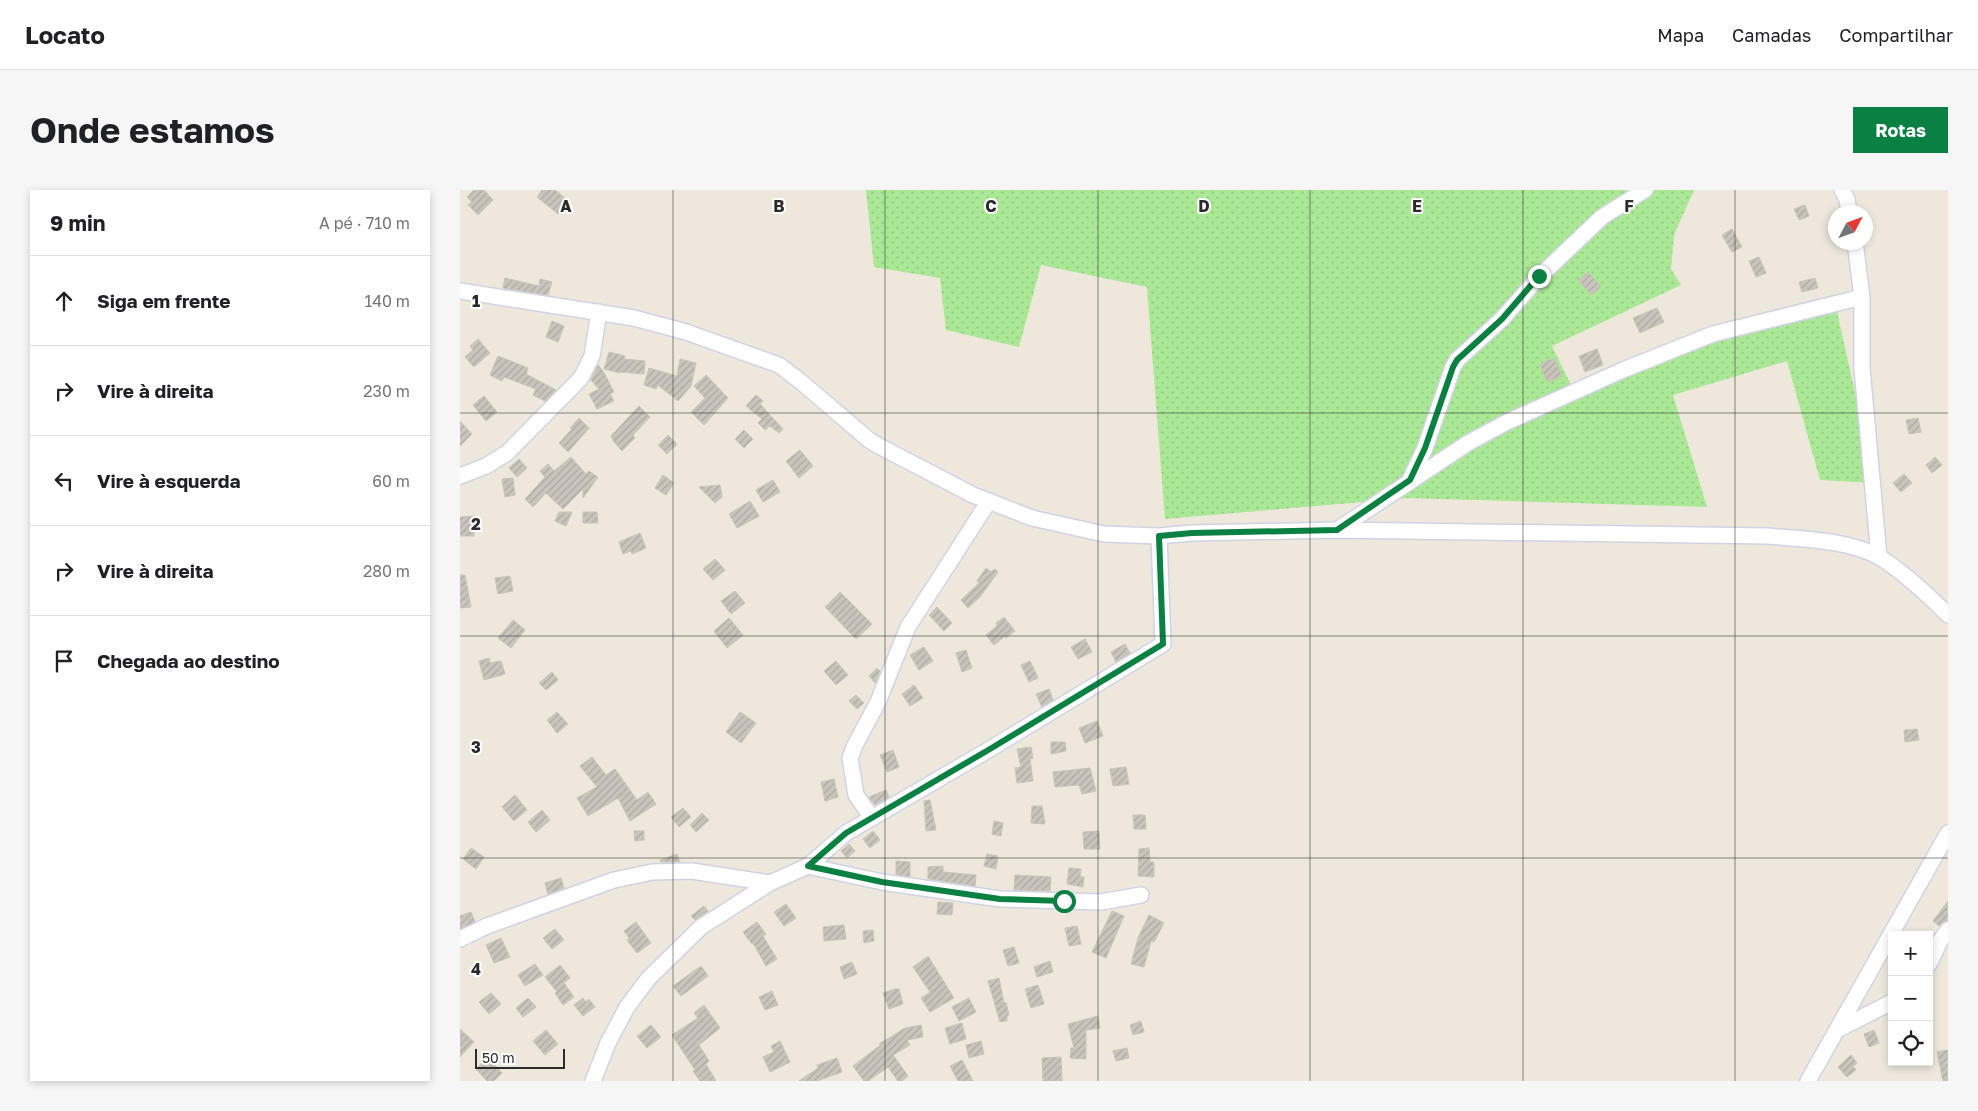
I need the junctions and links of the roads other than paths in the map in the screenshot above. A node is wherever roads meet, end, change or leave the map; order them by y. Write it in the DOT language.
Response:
graph roads {
  1 [pos="1645,190"];
  2 [pos="1842,190"];
  3 [pos="1848,205"];
  4 [pos="1856,250"];
  5 [pos="460,291"];
  6 [pos="1862,297"];
  7 [pos="599,312"];
  8 [pos="460,476"];
  9 [pos="1410,480"];
  10 [pos="989,501"];
  11 [pos="1337,530"];
  12 [pos="1159,536"];
  13 [pos="1879,558"];
  14 [pos="1948,615"];
  15 [pos="872,818"];
  16 [pos="1948,833"];
  17 [pos="808,866"];
  18 [pos="770,882"];
  19 [pos="1141,895"];
  20 [pos="1948,930"];
  21 [pos="460,939"];
  22 [pos="1933,955"];
  23 [pos="1888,1004"];
  24 [pos="1835,1031"];
  25 [pos="593,1081"];
  26 [pos="1808,1081"];
  1 -- 9 [label="street"];
  2 -- 3 [label="street"];
  4 -- 6 [label="street"];
  5 -- 7 [label="street"];
  6 -- 9 [label="street"];
  6 -- 13 [label="street"];
  7 -- 8 [label="street"];
  7 -- 10 [label="street"];
  9 -- 11 [label="street"];
  10 -- 12 [label="street"];
  10 -- 15 [label="street"];
  11 -- 12 [label="street"];
  11 -- 13 [label="street"];
  12 -- 15 [label="street"];
  13 -- 14 [label="street"];
  15 -- 17 [label="street"];
  16 -- 24 [label="street"];
  17 -- 18 [label="street"];
  17 -- 19 [label="street"];
  18 -- 21 [label="street"];
  18 -- 25 [label="street"];
  20 -- 22 [label="street"];
  23 -- 24 [label="street"];
  24 -- 26 [label="street"];
}
